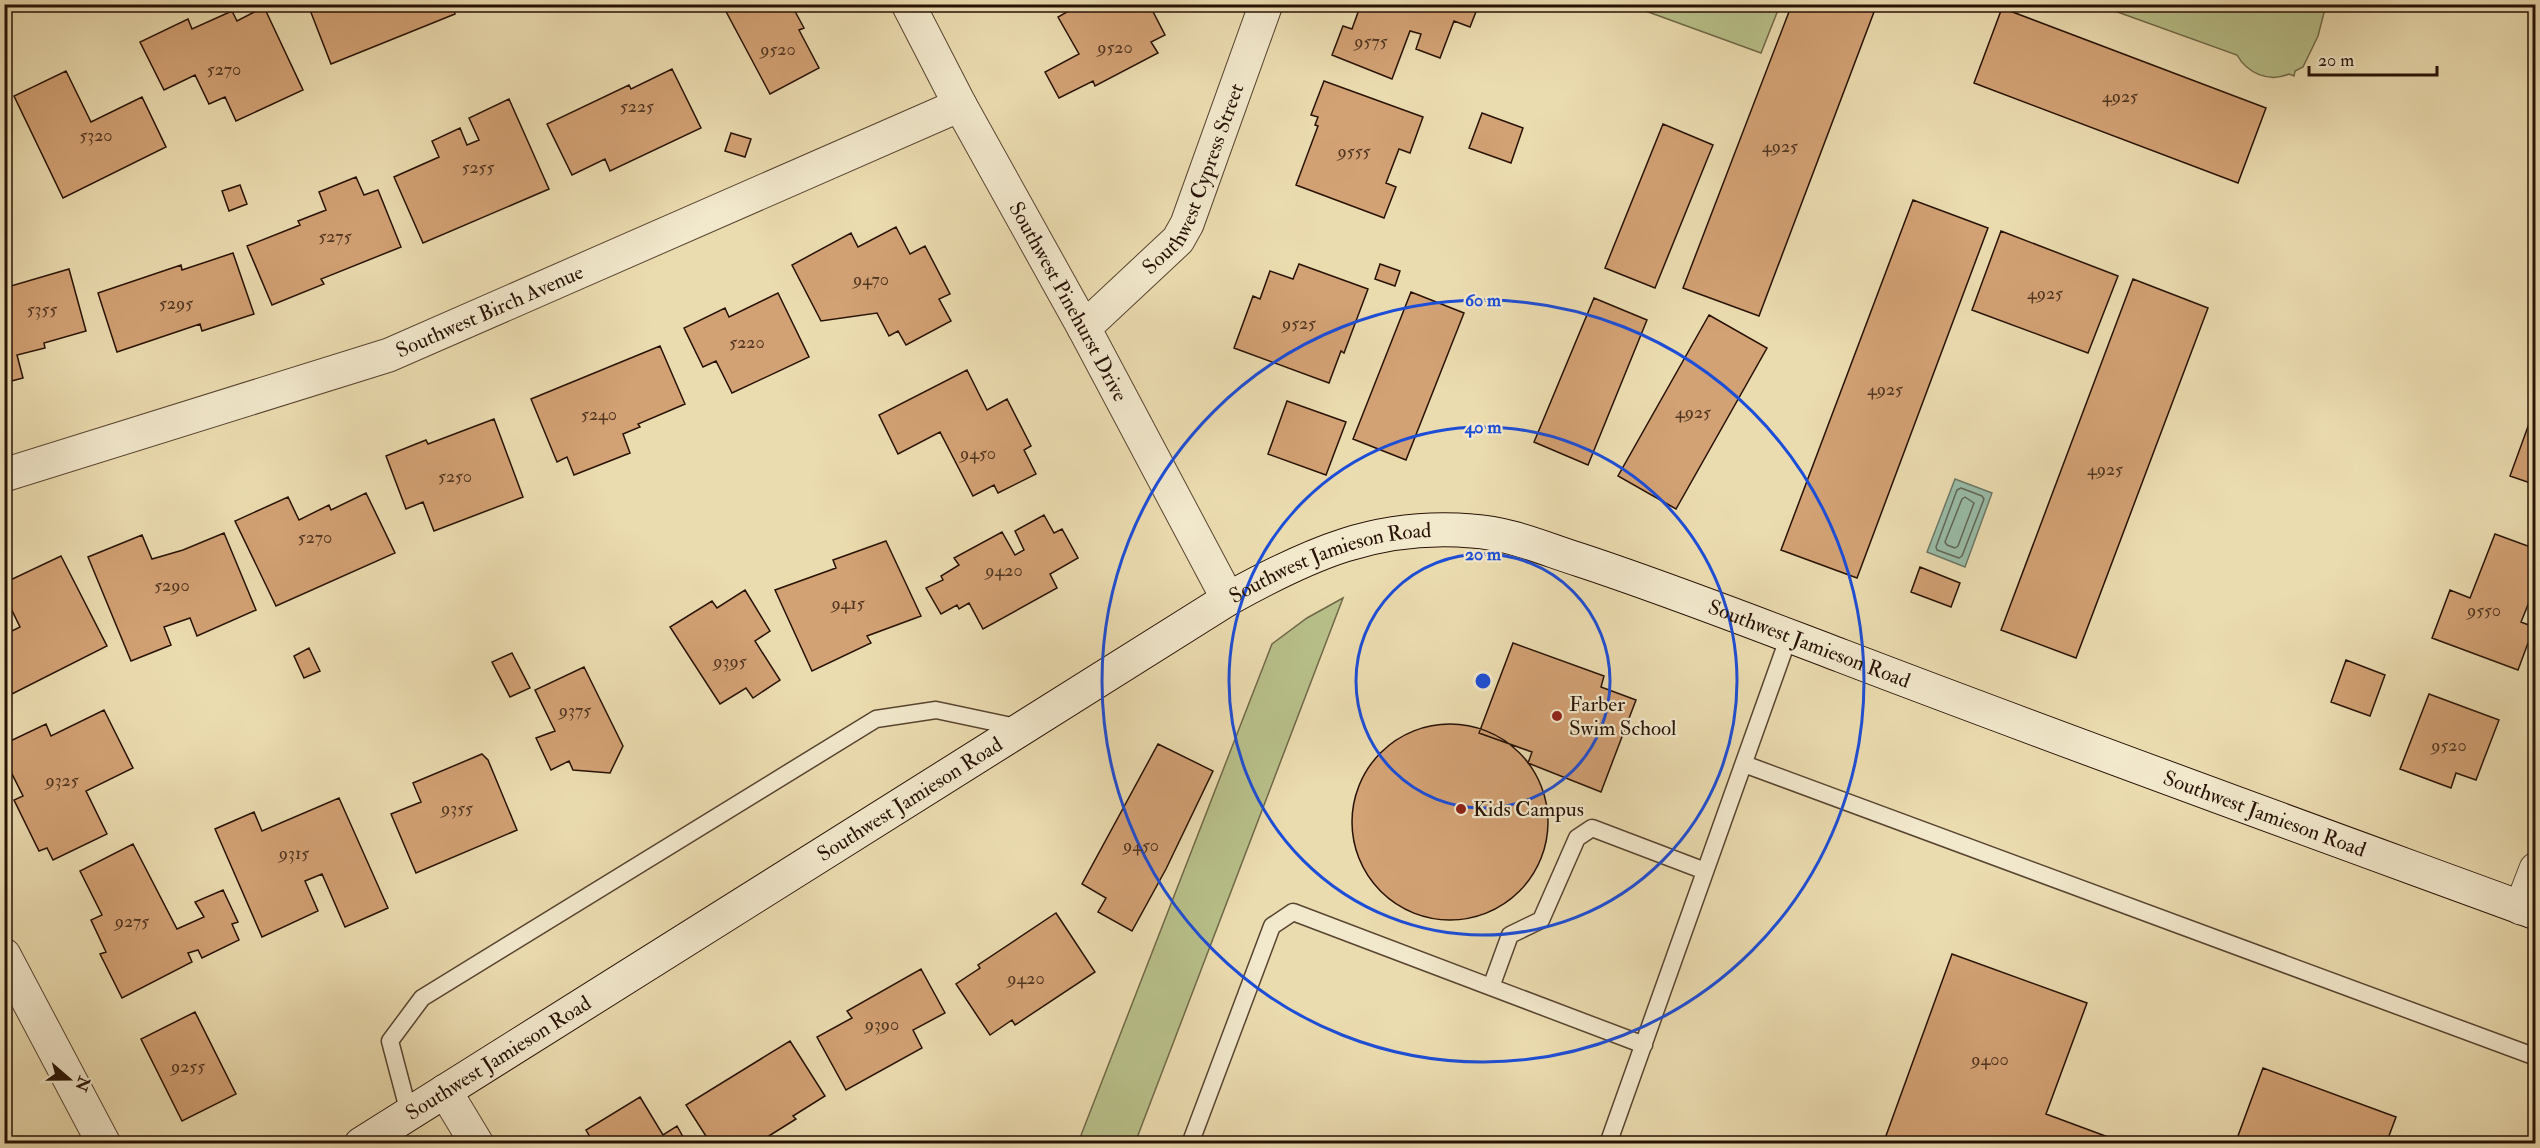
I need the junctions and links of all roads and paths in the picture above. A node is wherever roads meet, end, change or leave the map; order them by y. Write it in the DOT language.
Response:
graph roads {
  1 [pos="908,4"];
  2 [pos="1266,4"];
  3 [pos="960,105"];
  4 [pos="1084,328"];
  5 [pos="4,475"];
  6 [pos="1228,598"];
  7 [pos="1789,636"];
  8 [pos="1022,728"];
  9 [pos="1744,764"];
  10 [pos="2535,869"];
  11 [pos="1706,870"];
  12 [pos="2528,910"];
  13 [pos="4,955"];
  14 [pos="1491,987"];
  15 [pos="1644,1045"];
  16 [pos="2535,1058"];
  17 [pos="445,1091"];
  18 [pos="409,1113"];
  19 [pos="104,1143"];
  20 [pos="361,1143"];
  21 [pos="477,1143"];
  22 [pos="1190,1143"];
  23 [pos="1608,1143"];
  1 -- 3 [label="street, Southwest Pinehurst Drive"];
  2 -- 4 [label="street, Southwest Cypress Street"];
  3 -- 4 [label="street, Southwest Pinehurst Drive"];
  3 -- 5 [label="street, Southwest Birch Avenue"];
  4 -- 6 [label="street, Southwest Pinehurst Drive"];
  6 -- 7 [label="street, Southwest Jamieson Road"];
  6 -- 8 [label="street, Southwest Jamieson Road"];
  7 -- 9 [label="lane"];
  7 -- 12 [label="street, Southwest Jamieson Road"];
  8 -- 17 [label="street, Southwest Jamieson Road"];
  8 -- 18 [label="lane"];
  9 -- 11 [label="lane"];
  9 -- 16 [label="lane"];
  10 -- 12 [label="street"];
  11 -- 14 [label="lane"];
  11 -- 15 [label="lane"];
  13 -- 19 [label="street"];
  14 -- 15 [label="lane"];
  14 -- 22 [label="lane"];
  15 -- 23 [label="lane"];
  17 -- 18 [label="street, Southwest Jamieson Road"];
  17 -- 21 [label="street"];
  18 -- 20 [label="street, Southwest Jamieson Road"];
}
